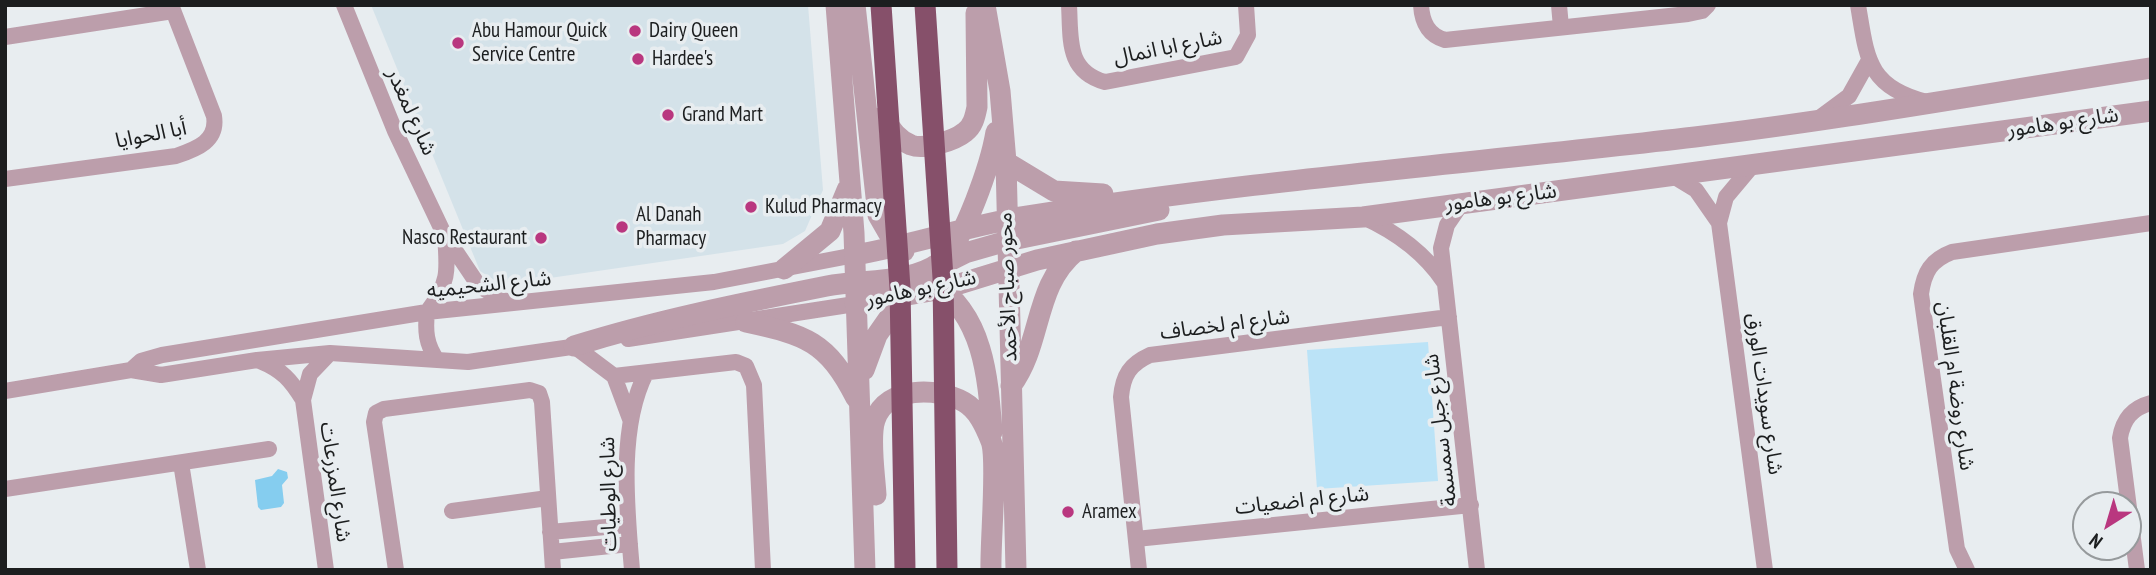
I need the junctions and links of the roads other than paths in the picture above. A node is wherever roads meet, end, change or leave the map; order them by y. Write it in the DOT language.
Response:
graph roads {
  1 [pos="344,5"];
  2 [pos="836,5"];
  3 [pos="855,5"];
  4 [pos="881,5"];
  5 [pos="925,5"];
  6 [pos="976,5"];
  7 [pos="985,5"];
  8 [pos="1069,5"];
  9 [pos="1246,5"];
  10 [pos="1421,5"];
  11 [pos="1559,5"];
  12 [pos="1708,5"];
  13 [pos="1858,5"];
  14 [pos="172,8"];
  15 [pos="1560,27"];
  16 [pos="5,37"];
  17 [pos="1868,62"];
  18 [pos="2151,68"];
  19 [pos="864,90"];
  20 [pos="1000,91"];
  21 [pos="1930,103"];
  22 [pos="2151,111"];
  23 [pos="1818,119"];
  24 [pos="1006,162"];
  25 [pos="1752,166"];
  26 [pos="1673,176"];
  27 [pos="851,178"];
  28 [pos="5,179"];
  29 [pos="1221,189"];
  30 [pos="1462,203"];
  31 [pos="1363,216"];
  32 [pos="1719,223"];
  33 [pos="2151,223"];
  34 [pos="1006,230"];
  35 [pos="961,231"];
  36 [pos="444,234"];
  37 [pos="897,248"];
  38 [pos="1077,249"];
  39 [pos="855,255"];
  40 [pos="1009,268"];
  41 [pos="784,269"];
  42 [pos="931,269"];
  43 [pos="855,281"];
  44 [pos="1446,285"];
  45 [pos="943,289"];
  46 [pos="902,297"];
  47 [pos="510,304"];
  48 [pos="855,304"];
  49 [pos="427,312"];
  50 [pos="1449,317"];
  51 [pos="746,322"];
  52 [pos="574,346"];
  53 [pos="330,353"];
  54 [pos="257,360"];
  55 [pos="436,360"];
  56 [pos="131,370"];
  57 [pos="646,373"];
  58 [pos="614,376"];
  59 [pos="1011,386"];
  60 [pos="5,391"];
  61 [pos="303,400"];
  62 [pos="857,400"];
  63 [pos="2151,403"];
  64 [pos="630,418"];
  65 [pos="993,445"];
  66 [pos="270,449"];
  67 [pos="181,463"];
  68 [pos="5,489"];
  69 [pos="548,498"];
  70 [pos="1471,505"];
  71 [pos="452,511"];
  72 [pos="628,525"];
  73 [pos="550,532"];
  74 [pos="1136,538"];
  75 [pos="630,544"];
  76 [pos="552,552"];
  77 [pos="198,570"];
  78 [pos="326,570"];
  79 [pos="396,570"];
  80 [pos="553,570"];
  81 [pos="632,570"];
  82 [pos="763,570"];
  83 [pos="865,570"];
  84 [pos="871,570"];
  85 [pos="905,570"];
  86 [pos="947,570"];
  87 [pos="991,570"];
  88 [pos="1016,570"];
  89 [pos="1139,570"];
  90 [pos="1478,570"];
  91 [pos="1765,570"];
  92 [pos="1967,570"];
  93 [pos="2137,570"];
  1 -- 36 [label="street, شارع لمغدر"];
  2 -- 27 [label="street"];
  3 -- 19 [label="street"];
  4 -- 85 [label="highway"];
  5 -- 86 [label="highway"];
  6 -- 19 [label="street"];
  7 -- 20 [label="street, محور صباح الأحمد"];
  8 -- 9 [label="street, شارع ابا انمال"];
  10 -- 15 [label="street"];
  11 -- 15 [label="street"];
  12 -- 15 [label="street"];
  13 -- 17 [label="street"];
  14 -- 16 [label="street, أبا الحوايا"];
  14 -- 28 [label="street, أبا الحوايا"];
  17 -- 21 [label="street"];
  17 -- 23 [label="street"];
  18 -- 21 [label="street, شارع بو هامور"];
  19 -- 37 [label="street"];
  20 -- 24 [label="street, محور صباح الأحمد"];
  20 -- 35 [label="street"];
  21 -- 23 [label="street, شارع بو هامور"];
  22 -- 25 [label="street, شارع بو هامور"];
  23 -- 29 [label="street, شارع بو هامور"];
  24 -- 29 [label="street"];
  24 -- 34 [label="street, محور صباح الأحمد"];
  25 -- 26 [label="street, شارع بو هامور"];
  25 -- 32 [label="street, شارع سويدات الورق"];
  26 -- 30 [label="street, شارع بو هامور"];
  26 -- 32 [label="street, شارع سويدات الورق"];
  27 -- 39 [label="street"];
  27 -- 41 [label="street"];
  29 -- 34 [label="street, شارع بو هامور"];
  30 -- 31 [label="street, شارع بو هامور"];
  30 -- 44 [label="street, شارع جبل سمسمة"];
  31 -- 38 [label="street, شارع بو هامور"];
  31 -- 44 [label="street"];
  32 -- 91 [label="street, شارع سويدات الورق"];
  33 -- 92 [label="street, شارع روضة ام القلبان"];
  34 -- 35 [label="street, شارع بو هامور"];
  34 -- 40 [label="street, محور صباح الأحمد"];
  34 -- 42 [label="street"];
  35 -- 37 [label="street, شارع بو هامور"];
  35 -- 42 [label="street"];
  36 -- 47 [label="street, شارع لمغدر"];
  36 -- 49 [label="street, شارع لمغدر"];
  37 -- 39 [label="street, شارع بو هامور"];
  37 -- 42 [label="street"];
  38 -- 40 [label="street, شارع بو هامور"];
  38 -- 59 [label="street"];
  39 -- 41 [label="street, شارع الشحيميه"];
  39 -- 42 [label="street"];
  39 -- 43 [label="street"];
  40 -- 42 [label="street"];
  40 -- 45 [label="street, شارع بو هامور"];
  40 -- 59 [label="street, محور صباح الأحمد"];
  41 -- 47 [label="street, شارع الشحيميه"];
  42 -- 43 [label="street"];
  42 -- 45 [label="street"];
  42 -- 46 [label="street"];
  43 -- 48 [label="street"];
  43 -- 52 [label="street"];
  44 -- 50 [label="street, شارع جبل سمسمة"];
  45 -- 46 [label="street, شارع بو هامور"];
  45 -- 65 [label="street"];
  46 -- 48 [label="street, شارع بو هامور"];
  46 -- 62 [label="street"];
  47 -- 49 [label="street, شارع الشحيميه"];
  48 -- 51 [label="street, شارع الشحيميه"];
  48 -- 62 [label="street"];
  49 -- 55 [label="street"];
  49 -- 56 [label="street, شارع الشحيميه"];
  50 -- 70 [label="street, شارع جبل سمسمة"];
  50 -- 74 [label="street, شارع ام لخصاف"];
  51 -- 52 [label="street, شارع الشحيميه"];
  51 -- 62 [label="street"];
  52 -- 55 [label="street, شارع الشحيميه"];
  52 -- 58 [label="street"];
  53 -- 54 [label="street, شارع الشحيميه"];
  53 -- 55 [label="street, شارع الشحيميه"];
  53 -- 61 [label="street, شارع المزرعات"];
  54 -- 56 [label="street, شارع الشحيميه"];
  54 -- 61 [label="street, شارع المزرعات"];
  56 -- 60 [label="street, شارع الشحيميه"];
  57 -- 58 [label="street"];
  57 -- 64 [label="street, شارع الوطيات"];
  57 -- 82 [label="street"];
  58 -- 64 [label="street, شارع الوطيات"];
  59 -- 88 [label="street, محور صباح الأحمد"];
  61 -- 78 [label="street, شارع المزرعات"];
  62 -- 83 [label="street"];
  63 -- 93 [label="street"];
  64 -- 72 [label="street, شارع الوطيات"];
  65 -- 84 [label="street"];
  65 -- 87 [label="street"];
  66 -- 67 [label="street"];
  67 -- 68 [label="street"];
  67 -- 77 [label="street"];
  69 -- 71 [label="street"];
  69 -- 73 [label="street"];
  69 -- 79 [label="street"];
  70 -- 74 [label="street, شارع ام اضعيات"];
  70 -- 90 [label="street, شارع جبل سمسمة"];
  72 -- 73 [label="street"];
  72 -- 75 [label="street, شارع الوطيات"];
  73 -- 76 [label="street"];
  74 -- 89 [label="street, شارع ام لخصاف"];
  75 -- 76 [label="street"];
  75 -- 81 [label="street, شارع الوطيات"];
  76 -- 80 [label="street"];
}
